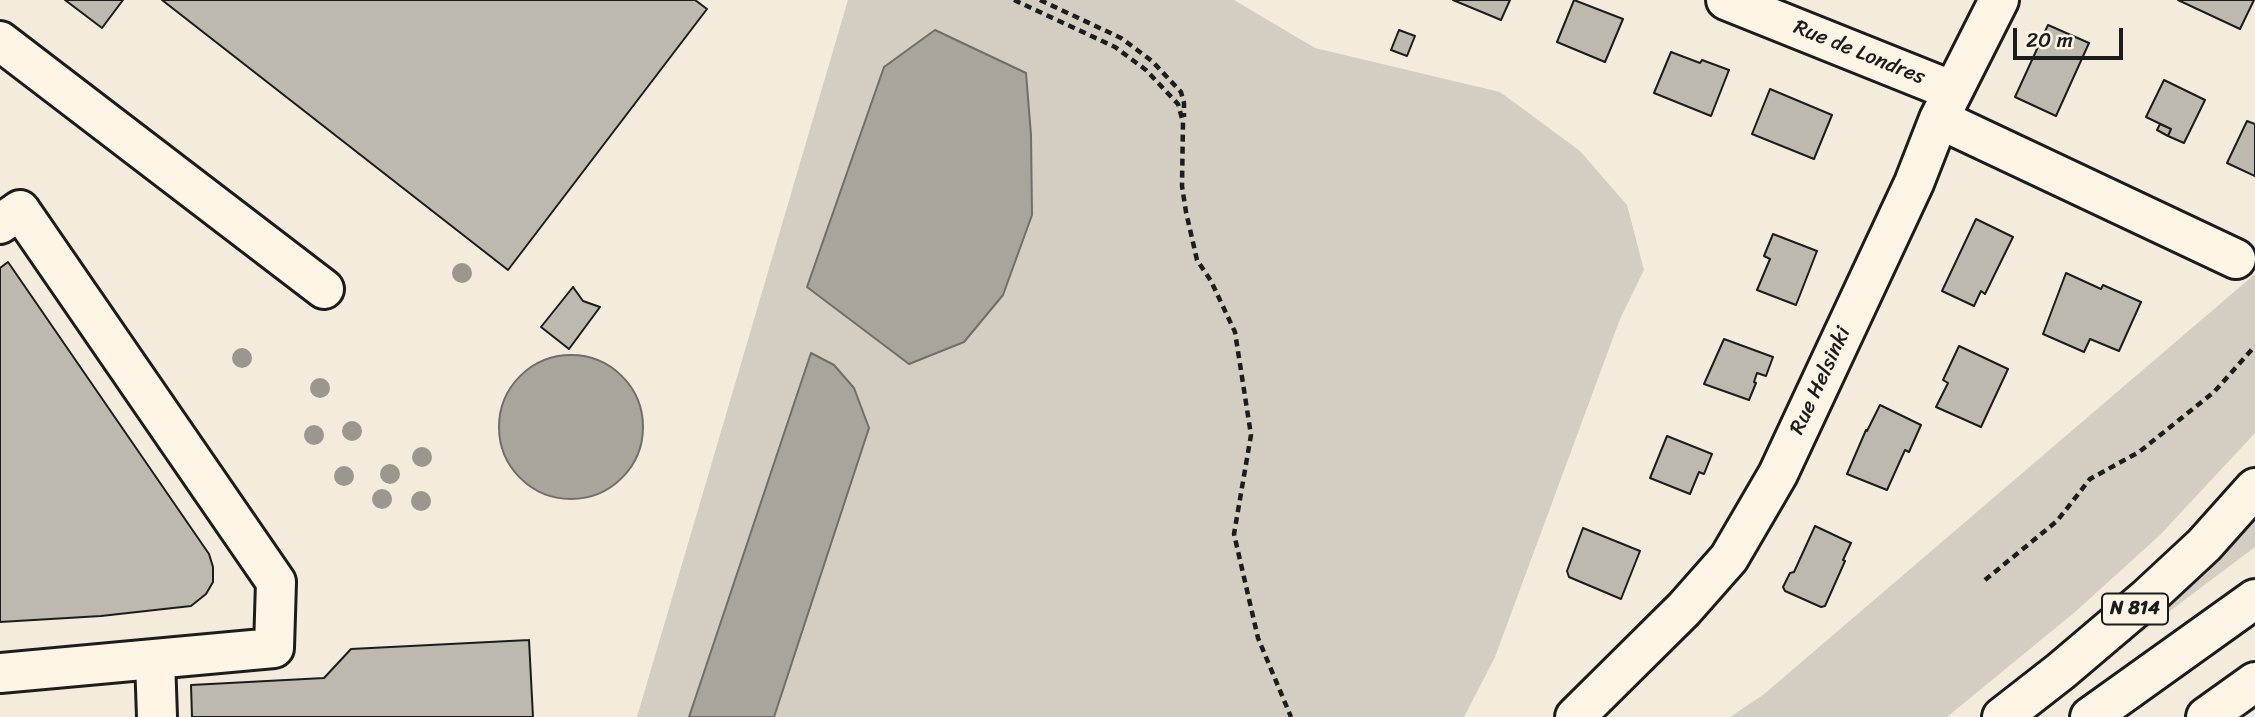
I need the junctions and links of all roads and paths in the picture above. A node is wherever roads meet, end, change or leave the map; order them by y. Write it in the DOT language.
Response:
graph roads {
  1 [pos="1014,0"];
  2 [pos="1040,0"];
  3 [pos="1726,0"];
  4 [pos="1999,0"];
  5 [pos="4,52"];
  6 [pos="1946,105"];
  7 [pos="1183,122"];
  8 [pos="0,224"];
  9 [pos="2236,260"];
  10 [pos="324,289"];
  11 [pos="2255,346"];
  12 [pos="2255,488"];
  13 [pos="1985,580"];
  14 [pos="2255,599"];
  15 [pos="155,659"];
  16 [pos="0,673"];
  17 [pos="2255,682"];
  18 [pos="157,717"];
  19 [pos="1291,717"];
  20 [pos="1575,717"];
  21 [pos="2002,717"];
  22 [pos="2090,717"];
  23 [pos="2206,717"];
  1 -- 7 [label="path"];
  2 -- 7 [label="path"];
  3 -- 6 [label="main road, Rue de Londres"];
  4 -- 6 [label="main road, Rue Helsinki"];
  5 -- 10 [label="main road"];
  6 -- 9 [label="main road, Rue de Londres"];
  6 -- 20 [label="main road, Rue Helsinki"];
  7 -- 19 [label="path"];
  8 -- 15 [label="main road"];
  11 -- 13 [label="path"];
  12 -- 21 [label="main road, N 814"];
  14 -- 22 [label="main road, N 814"];
  15 -- 16 [label="main road"];
  15 -- 18 [label="main road"];
  17 -- 23 [label="main road"];
}
